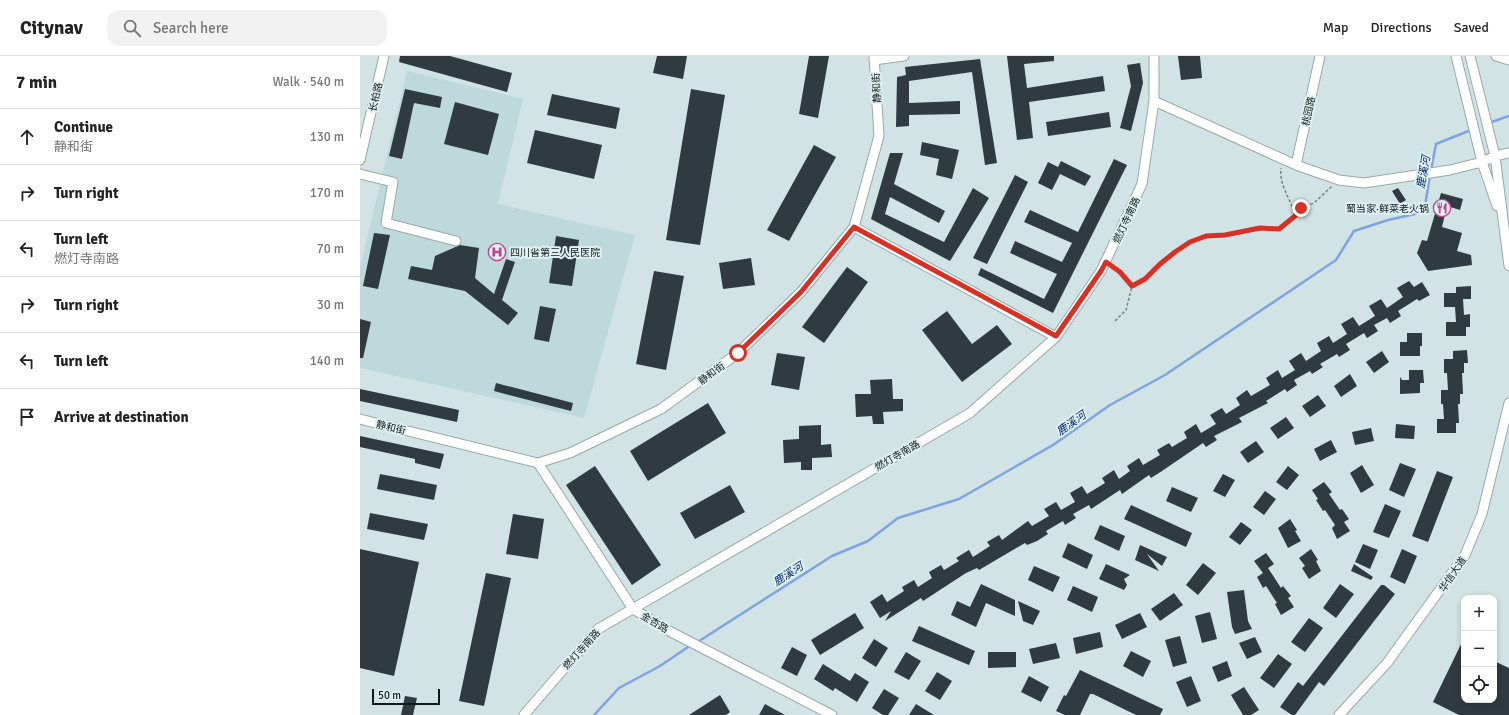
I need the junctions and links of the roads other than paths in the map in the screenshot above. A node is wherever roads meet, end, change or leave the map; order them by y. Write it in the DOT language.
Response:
graph roads {
  1 [pos="384,56"];
  2 [pos="904,56"];
  3 [pos="1154,56"];
  4 [pos="1320,56"];
  5 [pos="1456,56"];
  6 [pos="1470,56"];
  7 [pos="1496,56"];
  8 [pos="874,58"];
  9 [pos="1509,60"];
  10 [pos="1154,101"];
  11 [pos="1509,153"];
  12 [pos="1494,156"];
  13 [pos="360,160"];
  14 [pos="1482,162"];
  15 [pos="1296,165"];
  16 [pos="360,174"];
  17 [pos="1504,226"];
  18 [pos="854,227"];
  19 [pos="456,241"];
  20 [pos="1509,266"];
  21 [pos="1056,336"];
  22 [pos="1509,403"];
  23 [pos="360,419"];
  24 [pos="538,463"];
  25 [pos="633,609"];
  26 [pos="524,715"];
  27 [pos="832,715"];
  28 [pos="1339,715"];
  1 -- 13 [label="street, 长柏路"];
  2 -- 8 [label="street"];
  3 -- 10 [label="street, 燃灯寺南路"];
  4 -- 15 [label="street, 桃园路"];
  5 -- 14 [label="street"];
  6 -- 12 [label="street"];
  7 -- 9 [label="street"];
  8 -- 18 [label="street, 静和街"];
  10 -- 15 [label="street"];
  10 -- 21 [label="street, 燃灯寺南路"];
  11 -- 12 [label="street"];
  12 -- 14 [label="street"];
  12 -- 17 [label="street"];
  14 -- 15 [label="street"];
  14 -- 17 [label="street"];
  16 -- 19 [label="street"];
  17 -- 20 [label="street"];
  18 -- 21 [label="street"];
  18 -- 24 [label="street, 静和街"];
  21 -- 25 [label="street, 燃灯寺南路"];
  22 -- 28 [label="street, 华信大道"];
  23 -- 24 [label="street, 静和街"];
  24 -- 25 [label="street, 金杏路"];
  25 -- 26 [label="street, 燃灯寺南路"];
  25 -- 27 [label="street, 金杏路"];
}
